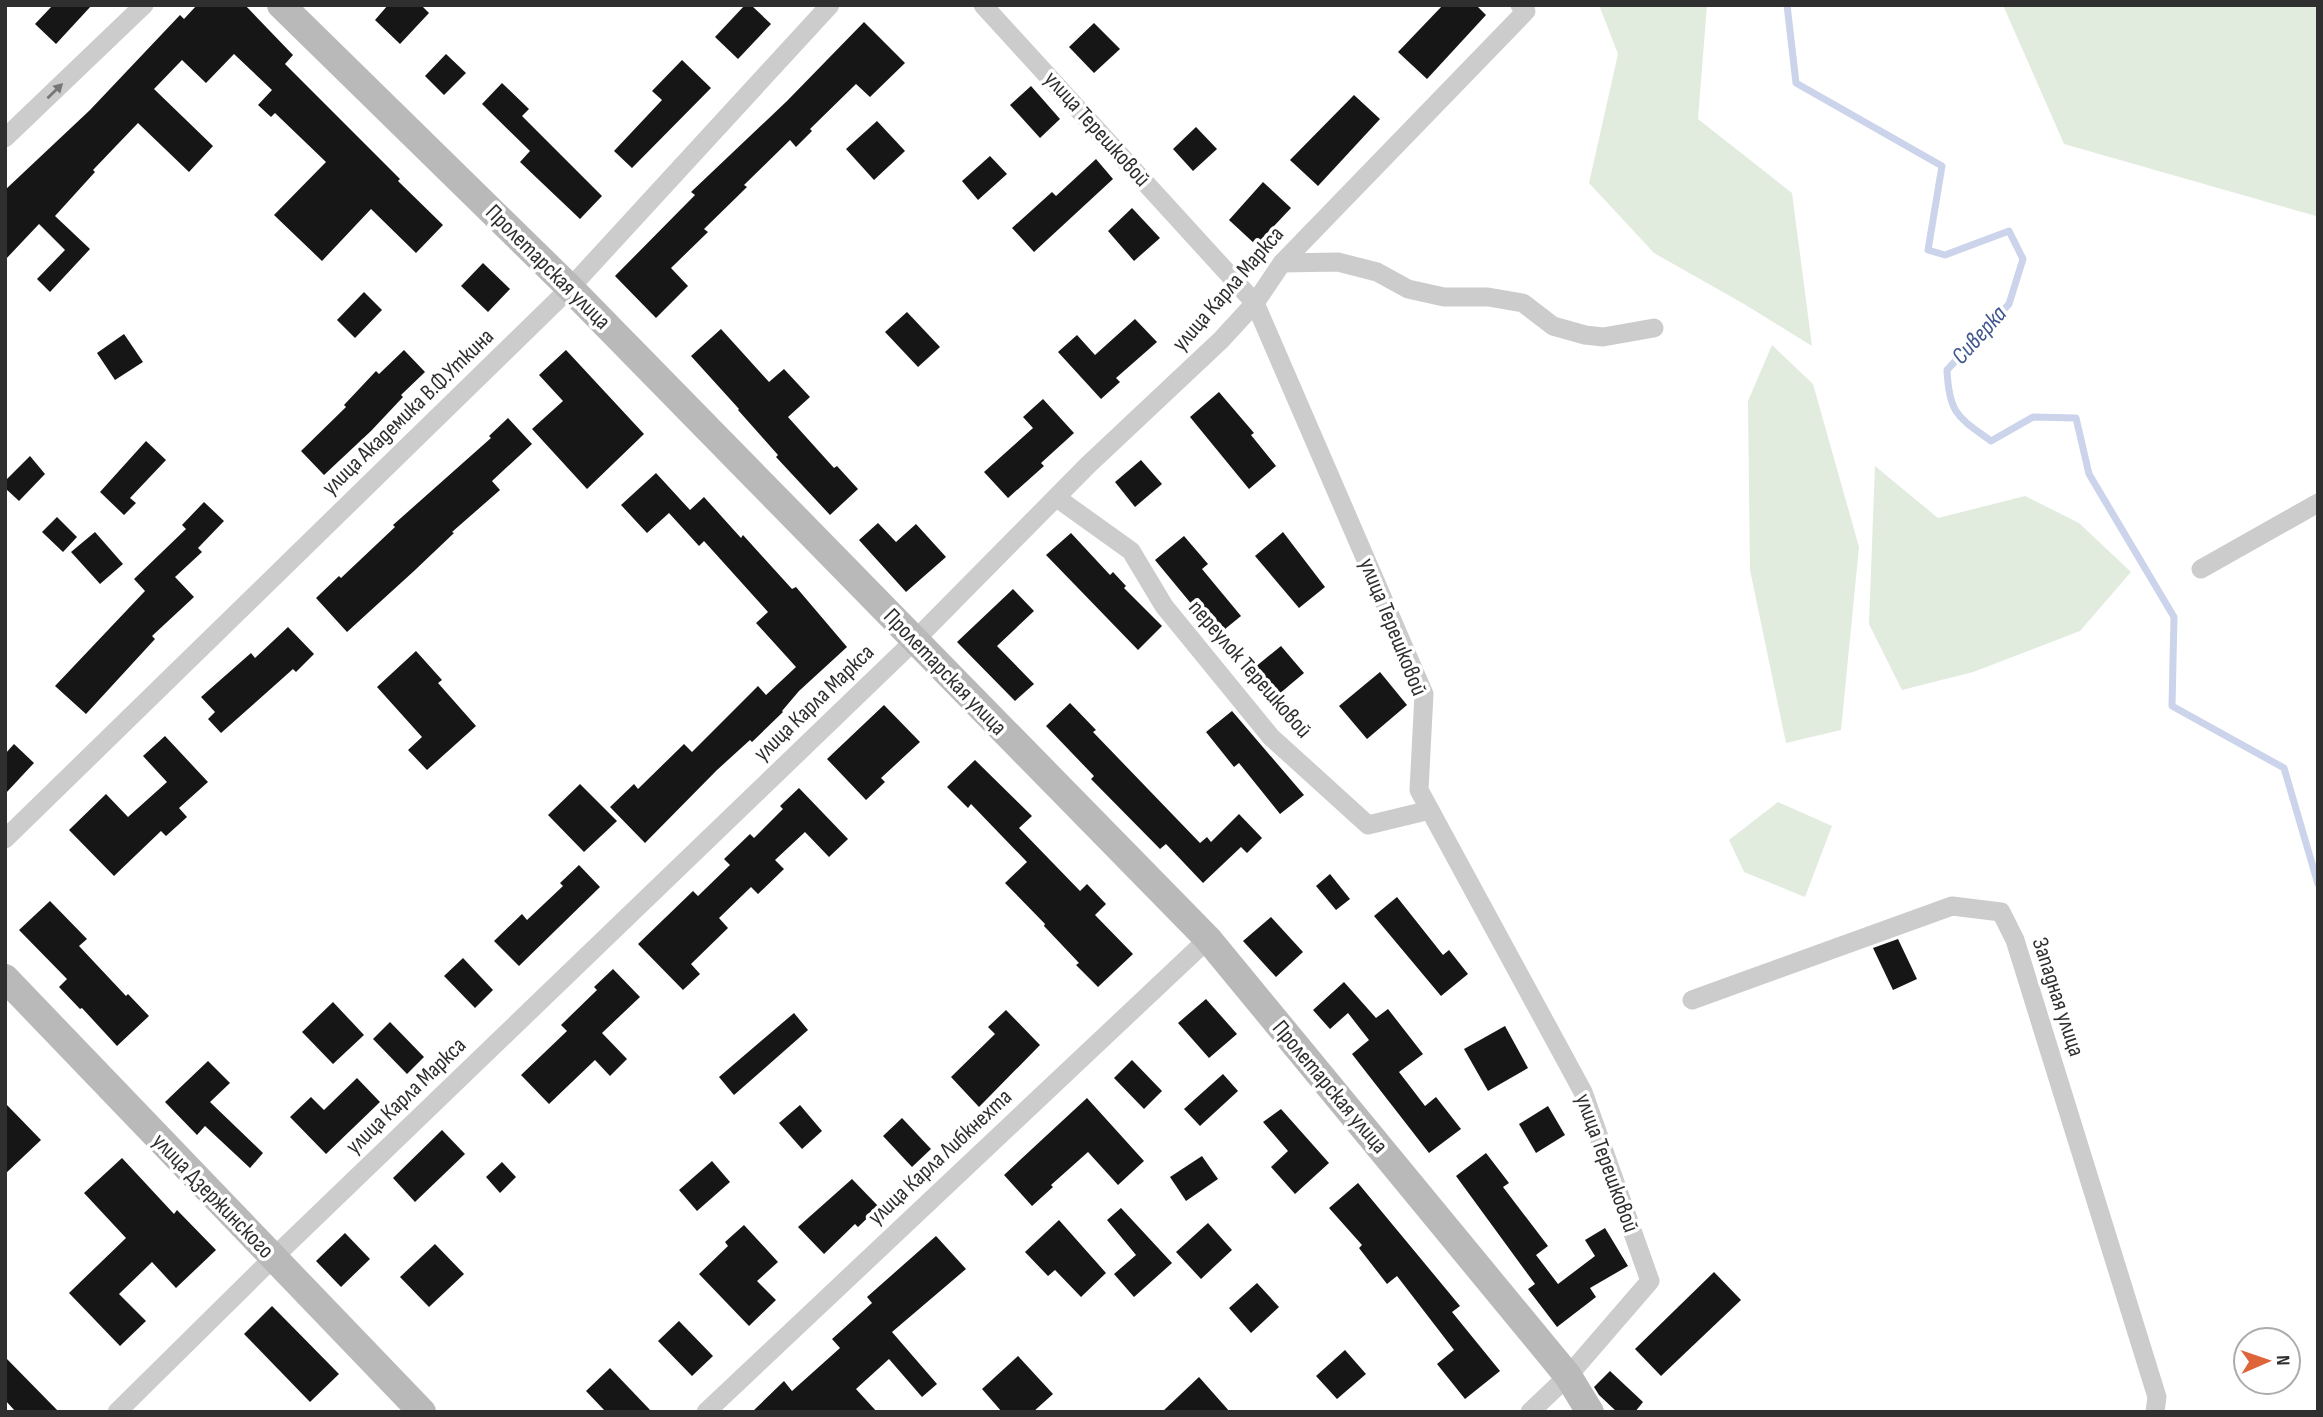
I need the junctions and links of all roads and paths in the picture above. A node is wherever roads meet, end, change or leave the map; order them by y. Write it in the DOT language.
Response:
graph roads {
  1 [pos="144,5"];
  2 [pos="281,5"];
  3 [pos="830,5"];
  4 [pos="984,5"];
  5 [pos="1523,8"];
  6 [pos="5,138"];
  7 [pos="1282,263"];
  8 [pos="570,288"];
  9 [pos="1255,303"];
  10 [pos="1654,328"];
  11 [pos="1057,498"];
  12 [pos="2318,502"];
  13 [pos="2200,569"];
  14 [pos="914,641"];
  15 [pos="1430,810"];
  16 [pos="5,839"];
  17 [pos="1208,939"];
  18 [pos="5,978"];
  19 [pos="1692,1000"];
  20 [pos="272,1258"];
  21 [pos="1568,1376"];
  22 [pos="117,1412"];
  23 [pos="422,1412"];
  24 [pos="706,1412"];
  25 [pos="1530,1412"];
  26 [pos="1590,1412"];
  27 [pos="2155,1412"];
  6 -- 1 [label="street, one-way"];
  2 -- 8 [label="main road, Пролетарская улица"];
  3 -- 8 [label="street, улица Академика В.Ф.Уткина"];
  4 -- 9 [label="street, улица Терешковой"];
  5 -- 7 [label="street, улица Карла Маркса"];
  7 -- 9 [label="street, улица Карла Маркса"];
  7 -- 10 [label="street"];
  8 -- 14 [label="main road, Пролетарская улица"];
  8 -- 16 [label="street, улица Академика В.Ф.Уткина"];
  9 -- 11 [label="street, улица Карла Маркса"];
  9 -- 15 [label="street, улица Терешковой"];
  11 -- 14 [label="street, улица Карла Маркса"];
  11 -- 15 [label="street, переулок Терешковой"];
  12 -- 13 [label="street"];
  14 -- 17 [label="main road, Пролетарская улица"];
  14 -- 20 [label="street, улица Карла Маркса"];
  15 -- 21 [label="street, улица Терешковой"];
  17 -- 21 [label="main road, Пролетарская улица"];
  17 -- 24 [label="street, улица Карла Либкнехта"];
  18 -- 20 [label="main road, улица Дзержинского"];
  19 -- 27 [label="street, Западная улица"];
  20 -- 22 [label="street, улица Карла Маркса"];
  20 -- 23 [label="main road, улица Дзержинского"];
  21 -- 25 [label="street"];
  21 -- 26 [label="main road"];
}
